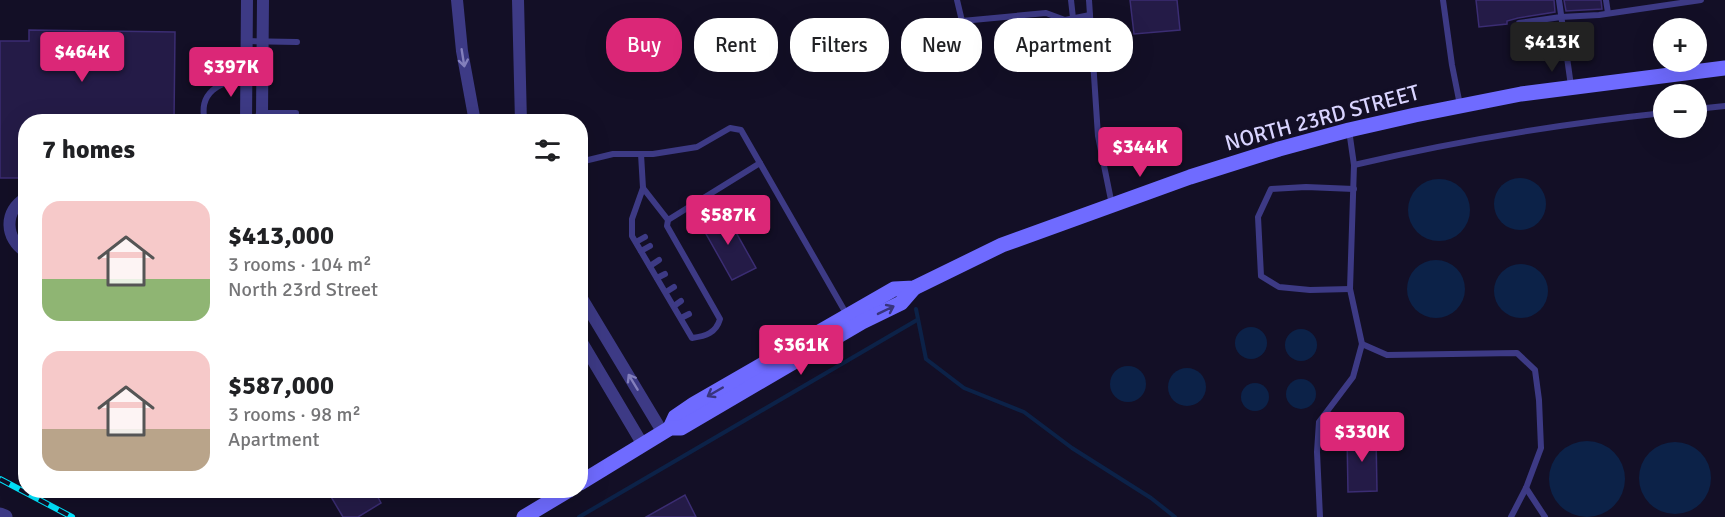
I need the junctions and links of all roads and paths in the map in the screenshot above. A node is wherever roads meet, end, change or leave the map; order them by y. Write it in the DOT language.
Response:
graph roads {
  1 [pos="247,0"];
  2 [pos="263,0"];
  3 [pos="457,0"];
  4 [pos="518,0"];
  5 [pos="957,0"];
  6 [pos="1071,0"];
  7 [pos="1089,0"];
  8 [pos="1443,0"];
  9 [pos="1559,0"];
  10 [pos="1606,0"];
  11 [pos="1701,0"];
  12 [pos="1655,4"];
  13 [pos="1608,13"];
  14 [pos="1090,15"];
  15 [pos="1561,17"];
  16 [pos="1060,18"];
  17 [pos="1073,18"];
  18 [pos="1519,23"];
  19 [pos="247,41"];
  20 [pos="263,42"];
  21 [pos="297,42"];
  22 [pos="1725,68"];
  23 [pos="246,74"];
  24 [pos="1571,86"];
  25 [pos="1460,105"];
  26 [pos="1725,106"];
  27 [pos="1707,108"];
  28 [pos="296,113"];
  29 [pos="204,114"];
  30 [pos="246,114"];
  31 [pos="261,114"];
  32 [pos="287,114"];
  33 [pos="474,114"];
  34 [pos="521,114"];
  35 [pos="1653,114"];
  36 [pos="1349,130"];
  37 [pos="641,154"];
  38 [pos="588,160"];
  39 [pos="760,163"];
  40 [pos="1354,165"];
  41 [pos="642,188"];
  42 [pos="1354,189"];
  43 [pos="18,205"];
  44 [pos="1112,206"];
  45 [pos="0,207"];
  46 [pos="15,207"];
  47 [pos="667,223"];
  48 [pos="659,230"];
  49 [pos="672,235"];
  50 [pos="645,237"];
  51 [pos="664,239"];
  52 [pos="636,242"];
  53 [pos="18,246"];
  54 [pos="650,246"];
  55 [pos="680,248"];
  56 [pos="641,251"];
  57 [pos="672,253"];
  58 [pos="659,261"];
  59 [pos="687,261"];
  60 [pos="679,265"];
  61 [pos="650,266"];
  62 [pos="665,274"];
  63 [pos="695,275"];
  64 [pos="657,278"];
  65 [pos="687,280"];
  66 [pos="674,287"];
  67 [pos="703,288"];
  68 [pos="914,288"];
  69 [pos="1350,289"];
  70 [pos="666,292"];
  71 [pos="694,293"];
  72 [pos="681,301"];
  73 [pos="711,302"];
  74 [pos="674,306"];
  75 [pos="702,307"];
  76 [pos="588,308"];
  77 [pos="717,312"];
  78 [pos="689,314"];
  79 [pos="847,315"];
  80 [pos="708,317"];
  81 [pos="681,318"];
  82 [pos="695,325"];
  83 [pos="687,329"];
  84 [pos="1362,344"];
  85 [pos="588,352"];
  86 [pos="666,430"];
  87 [pos="643,445"];
  88 [pos="588,478"];
  89 [pos="1526,488"];
  90 [pos="556,498"];
  91 [pos="0,514"];
  92 [pos="5,517"];
  93 [pos="524,517"];
  94 [pos="1320,517"];
  95 [pos="1511,517"];
  96 [pos="1545,517"];
  1 -- 19 [label="street"];
  2 -- 20 [label="street"];
  3 -- 33 [label="street, one-way"];
  4 -- 34 [label="street"];
  5 -- 16 [label="lane"];
  6 -- 17 [label="lane"];
  7 -- 14 [label="lane"];
  8 -- 25 [label="lane"];
  9 -- 15 [label="lane"];
  10 -- 13 [label="lane"];
  11 -- 12 [label="lane"];
  12 -- 13 [label="lane"];
  13 -- 15 [label="lane"];
  14 -- 17 [label="lane"];
  14 -- 44 [label="lane"];
  15 -- 18 [label="lane"];
  15 -- 24 [label="lane"];
  19 -- 20 [label="lane"];
  19 -- 23 [label="street"];
  20 -- 21 [label="lane"];
  20 -- 31 [label="street"];
  22 -- 24 [label="main road, NORTH 23RD STREET"];
  23 -- 29 [label="lane"];
  23 -- 30 [label="street"];
  24 -- 25 [label="main road, NORTH 23RD STREET"];
  25 -- 36 [label="main road, NORTH 23RD STREET"];
  26 -- 27 [label="lane"];
  28 -- 32 [label="lane"];
  35 -- 40 [label="lane"];
  36 -- 40 [label="lane"];
  36 -- 44 [label="main road, NORTH 23RD STREET"];
  37 -- 38 [label="lane"];
  37 -- 39 [label="lane"];
  37 -- 41 [label="lane"];
  39 -- 47 [label="lane"];
  39 -- 79 [label="lane"];
  40 -- 42 [label="lane"];
  41 -- 47 [label="lane"];
  41 -- 52 [label="lane"];
  42 -- 69 [label="lane"];
  42 -- 69 [label="lane"];
  43 -- 46 [label="street"];
  44 -- 68 [label="main road, NORTH 23RD STREET"];
  45 -- 46 [label="street"];
  46 -- 53 [label="street"];
  47 -- 48 [label="lane"];
  47 -- 49 [label="lane"];
  49 -- 51 [label="lane"];
  49 -- 55 [label="lane"];
  50 -- 52 [label="lane"];
  52 -- 56 [label="lane"];
  54 -- 56 [label="lane"];
  55 -- 57 [label="lane"];
  55 -- 59 [label="lane"];
  56 -- 61 [label="lane"];
  58 -- 61 [label="lane"];
  59 -- 60 [label="lane"];
  59 -- 63 [label="lane"];
  61 -- 64 [label="lane"];
  62 -- 64 [label="lane"];
  63 -- 65 [label="lane"];
  63 -- 67 [label="lane"];
  64 -- 70 [label="lane"];
  66 -- 70 [label="lane"];
  67 -- 71 [label="lane"];
  67 -- 73 [label="lane"];
  68 -- 79 [label="main road, NORTH 23RD STREET"];
  86 -- 68 [label="main road, NORTH 23RD STREET, one-way"];
  69 -- 84 [label="lane"];
  70 -- 74 [label="lane"];
  72 -- 74 [label="lane"];
  73 -- 75 [label="lane"];
  73 -- 77 [label="lane"];
  74 -- 81 [label="lane"];
  86 -- 76 [label="street, one-way"];
  77 -- 80 [label="lane"];
  77 -- 83 [label="lane"];
  78 -- 81 [label="lane"];
  79 -- 86 [label="main road, NORTH 23RD STREET, one-way"];
  81 -- 83 [label="lane"];
  82 -- 83 [label="lane"];
  84 -- 89 [label="lane"];
  84 -- 94 [label="lane"];
  85 -- 87 [label="street"];
  86 -- 87 [label="main road, NORTH 23RD STREET"];
  87 -- 88 [label="main road, NORTH 23RD STREET"];
  89 -- 95 [label="lane"];
  89 -- 96 [label="lane"];
  90 -- 93 [label="main road"];
  91 -- 92 [label="street"];
}
